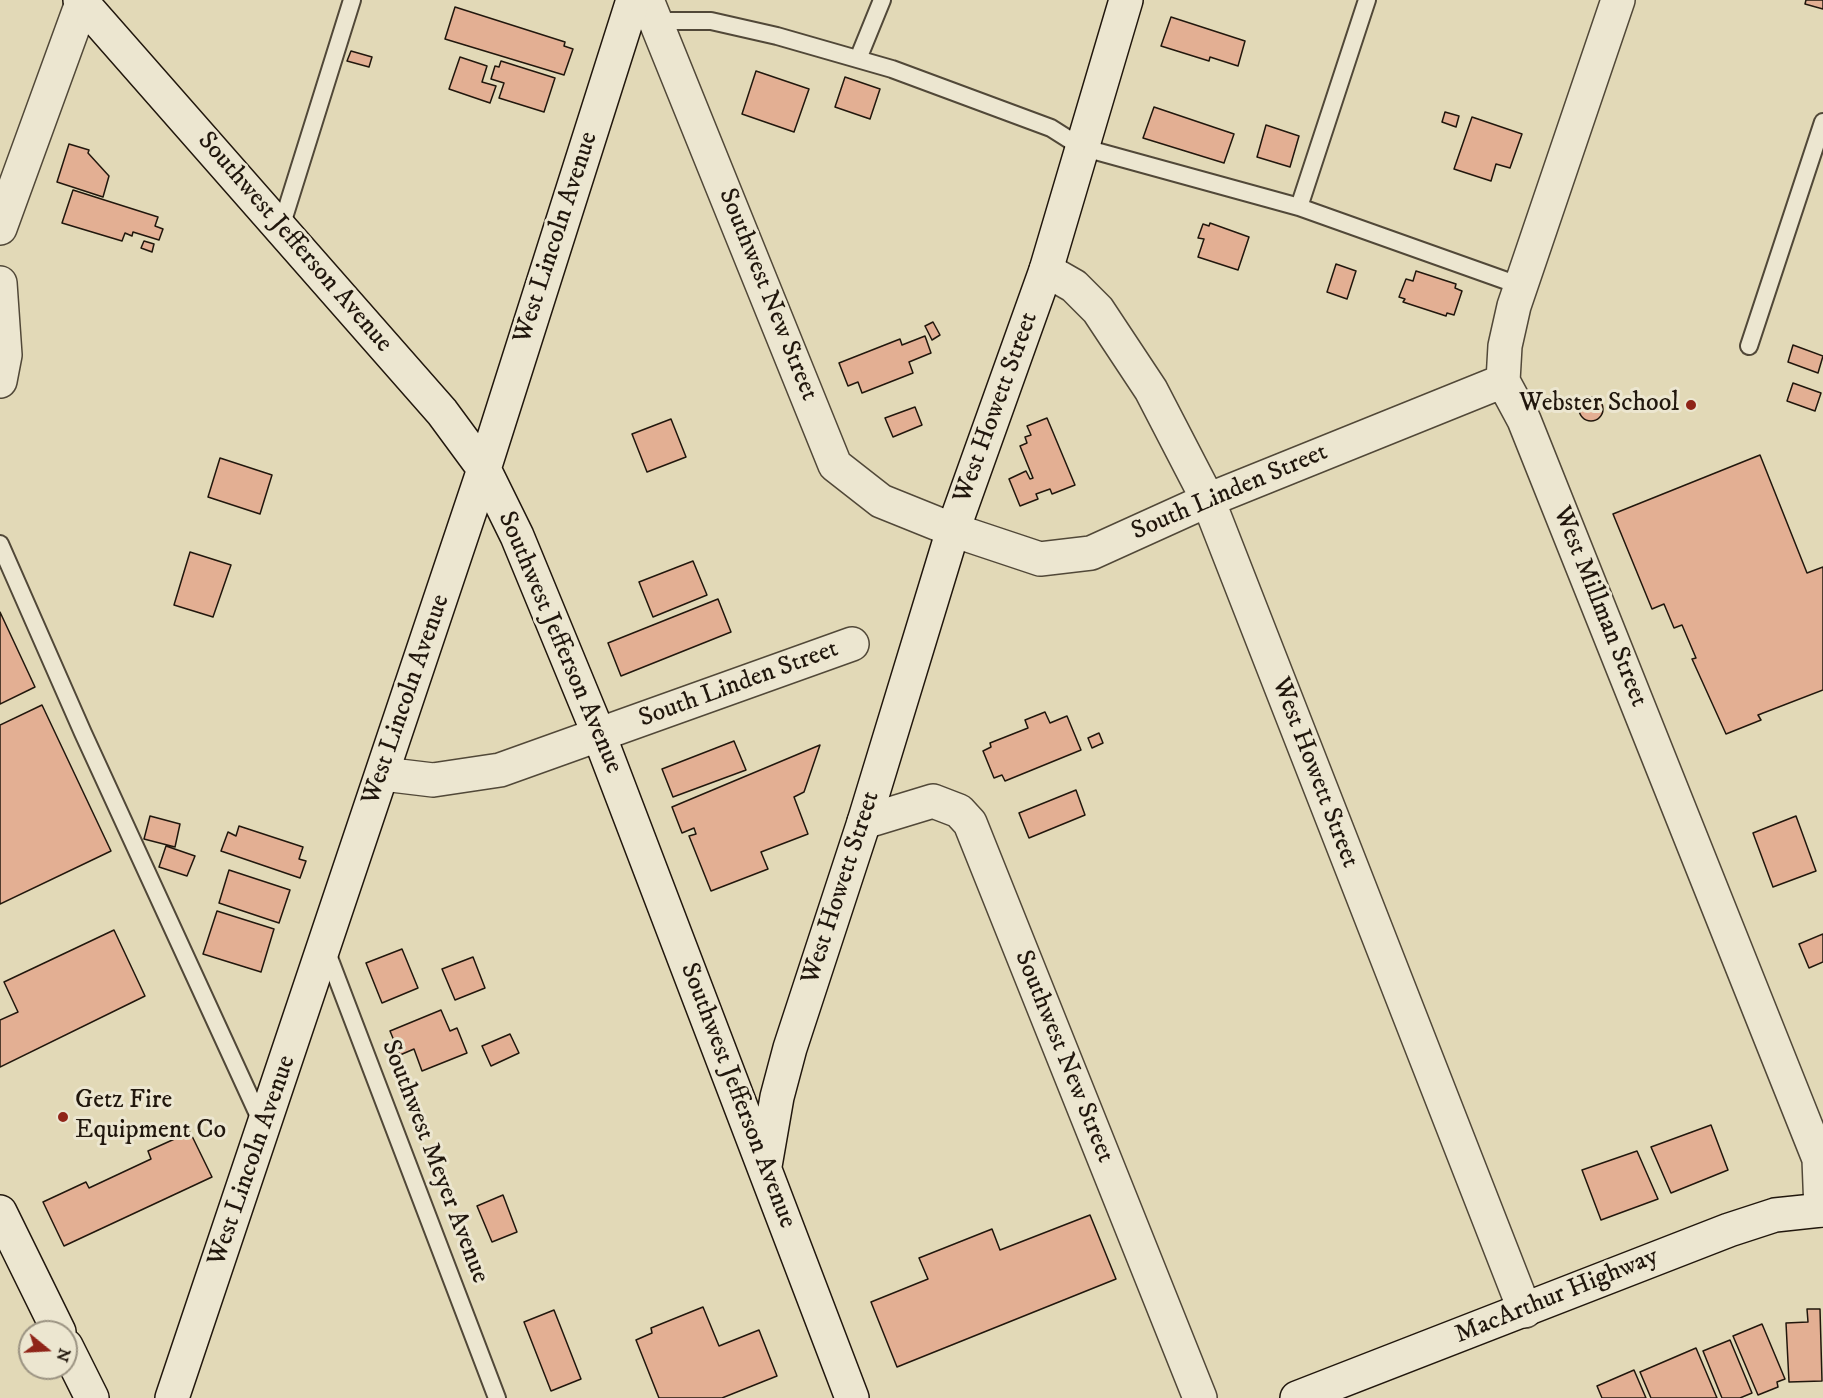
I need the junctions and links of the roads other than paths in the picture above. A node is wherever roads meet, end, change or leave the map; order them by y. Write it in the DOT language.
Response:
graph roads {
  1 [pos="352,0"];
  2 [pos="882,0"];
  3 [pos="1126,0"];
  4 [pos="1367,0"];
  5 [pos="1618,0"];
  6 [pos="82,1"];
  7 [pos="645,7"];
  8 [pos="858,59"];
  9 [pos="1823,122"];
  10 [pos="1081,147"];
  11 [pos="1299,207"];
  12 [pos="281,227"];
  13 [pos="0,228"];
  14 [pos="1046,270"];
  15 [pos="0,284"];
  16 [pos="1521,286"];
  17 [pos="1749,346"];
  18 [pos="0,381"];
  19 [pos="1503,381"];
  20 [pos="484,470"];
  21 [pos="1208,500"];
  22 [pos="953,530"];
  23 [pos="0,544"];
  24 [pos="852,644"];
  25 [pos="599,735"];
  26 [pos="383,774"];
  27 [pos="864,822"];
  28 [pos="324,944"];
  29 [pos="265,1129"];
  30 [pos="765,1168"];
  31 [pos="1822,1210"];
  32 [pos="0,1212"];
  33 [pos="1525,1311"];
  34 [pos="53,1320"];
  35 [pos="78,1370"];
  36 [pos="92,1398"];
  37 [pos="172,1398"];
  38 [pos="497,1398"];
  39 [pos="852,1398"];
  40 [pos="1200,1398"];
  41 [pos="1297,1398"];
  1 -- 12 [label="lane"];
  2 -- 8 [label="lane"];
  3 -- 10 [label="street, West Howett Street"];
  4 -- 11 [label="lane"];
  5 -- 16 [label="street"];
  6 -- 12 [label="street, Southwest Jefferson Avenue"];
  6 -- 13 [label="street"];
  7 -- 8 [label="lane"];
  7 -- 20 [label="street, West Lincoln Avenue"];
  7 -- 22 [label="street, Southwest New Street"];
  8 -- 10 [label="lane"];
  9 -- 17 [label="lane"];
  10 -- 11 [label="lane"];
  10 -- 14 [label="street, West Howett Street"];
  11 -- 16 [label="lane"];
  12 -- 20 [label="street, Southwest Jefferson Avenue"];
  14 -- 21 [label="street, West Howett Street"];
  14 -- 22 [label="street, West Howett Street"];
  15 -- 18 [label="street"];
  16 -- 19 [label="street"];
  19 -- 21 [label="street, South Linden Street"];
  19 -- 31 [label="street, West Millman Street"];
  20 -- 25 [label="street, Southwest Jefferson Avenue"];
  20 -- 26 [label="street, West Lincoln Avenue"];
  21 -- 22 [label="street, South Linden Street"];
  21 -- 33 [label="street, West Howett Street"];
  22 -- 27 [label="street, West Howett Street"];
  23 -- 29 [label="lane"];
  24 -- 25 [label="street, South Linden Street"];
  25 -- 26 [label="street, South Linden Street"];
  25 -- 30 [label="street, Southwest Jefferson Avenue"];
  26 -- 28 [label="street, West Lincoln Avenue"];
  27 -- 30 [label="street, West Howett Street"];
  27 -- 40 [label="street, Southwest New Street"];
  28 -- 29 [label="street, West Lincoln Avenue"];
  28 -- 38 [label="lane, Southwest Meyer Avenue"];
  29 -- 37 [label="street, West Lincoln Avenue"];
  30 -- 39 [label="street, Southwest Jefferson Avenue"];
  31 -- 33 [label="street, MacArthur Highway"];
  32 -- 34 [label="street"];
  33 -- 41 [label="street, MacArthur Highway"];
  35 -- 36 [label="street"];
}
